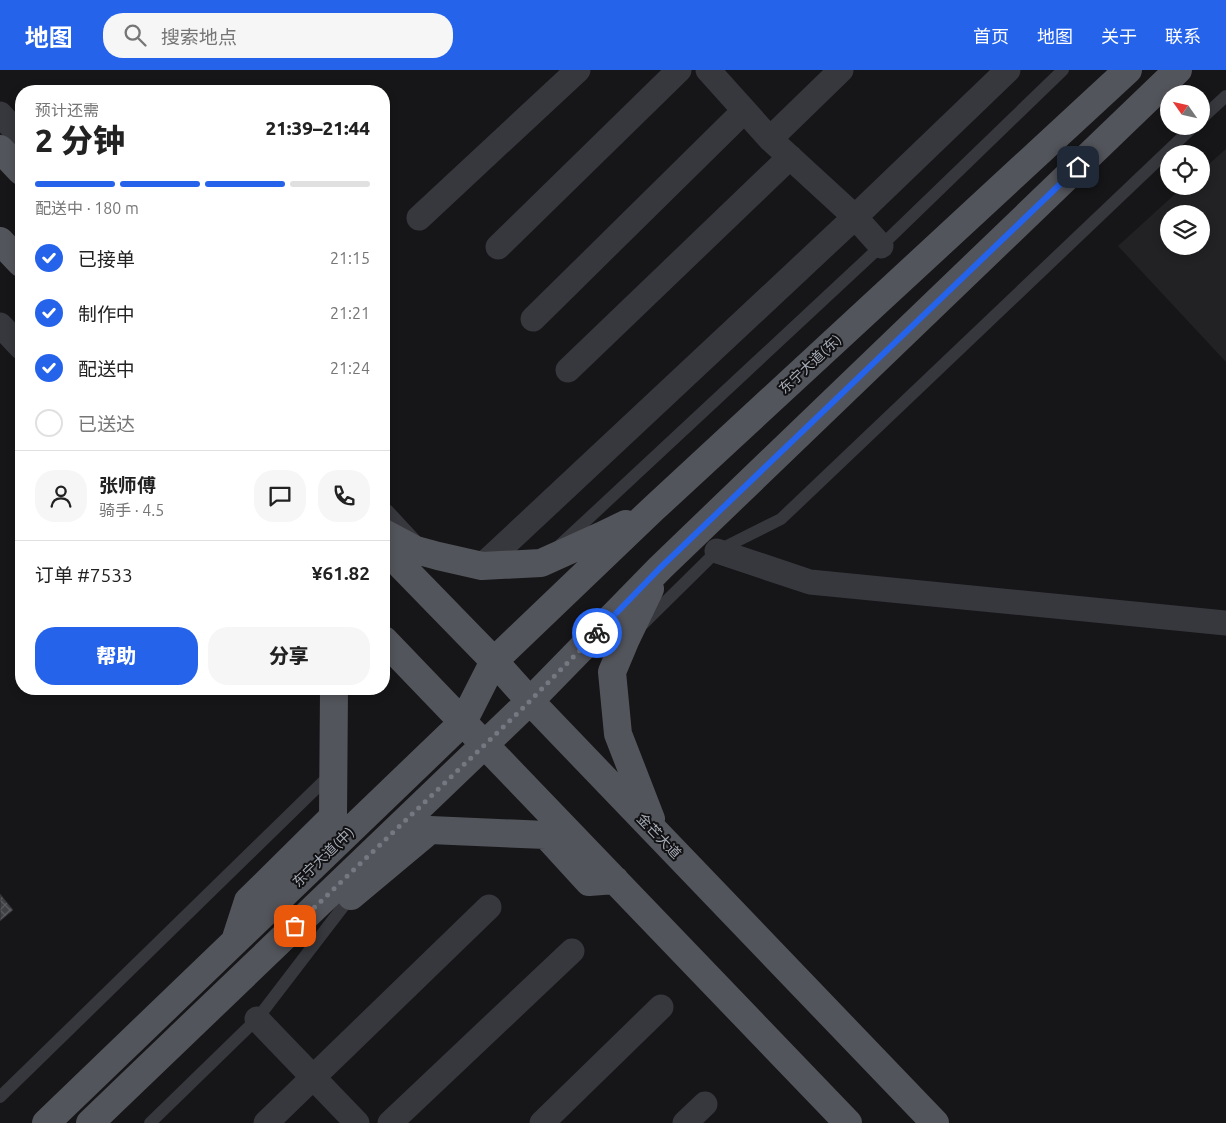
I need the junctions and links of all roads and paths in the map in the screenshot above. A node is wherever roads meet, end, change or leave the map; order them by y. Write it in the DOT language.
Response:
graph roads {
  1 [pos="578,70"];
  2 [pos="679,70"];
  3 [pos="841,70"];
  4 [pos="1008,70"];
  5 [pos="1063,70"];
  6 [pos="1128,70"];
  7 [pos="1178,70"];
  8 [pos="717,73"];
  9 [pos="1226,96"];
  10 [pos="744,111"];
  11 [pos="1210,111"];
  12 [pos="0,114"];
  13 [pos="15,130"];
  14 [pos="1185,135"];
  15 [pos="770,139"];
  16 [pos="0,149"];
  17 [pos="790,157"];
  18 [pos="15,165"];
  19 [pos="855,217"];
  20 [pos="419,218"];
  21 [pos="0,241"];
  22 [pos="881,246"];
  23 [pos="498,247"];
  24 [pos="15,257"];
  25 [pos="533,320"];
  26 [pos="0,325"];
  27 [pos="15,341"];
  28 [pos="568,370"];
  29 [pos="654,509"];
  30 [pos="390,522"];
  31 [pos="390,536"];
  32 [pos="416,550"];
  33 [pos="717,551"];
  34 [pos="390,554"];
  35 [pos="541,563"];
  36 [pos="482,566"];
  37 [pos="660,568"];
  38 [pos="1226,623"];
  39 [pos="625,641"];
  40 [pos="390,646"];
  41 [pos="494,661"];
  42 [pos="334,695"];
  43 [pos="530,701"];
  44 [pos="463,722"];
  45 [pos="485,745"];
  46 [pos="333,772"];
  47 [pos="656,832"];
  48 [pos="614,880"];
  49 [pos="352,896"];
  50 [pos="322,900"];
  51 [pos="489,907"];
  52 [pos="235,942"];
  53 [pos="572,952"];
  54 [pos="661,1007"];
  55 [pos="257,1019"];
  56 [pos="313,1077"];
  57 [pos="0,1097"];
  58 [pos="705,1104"];
  59 [pos="46,1123"];
  60 [pos="90,1123"];
  61 [pos="150,1123"];
  62 [pos="266,1123"];
  63 [pos="357,1123"];
  64 [pos="390,1123"];
  65 [pos="542,1123"];
  66 [pos="685,1123"];
  67 [pos="848,1123"];
  68 [pos="936,1123"];
  1 -- 20 [label="street"];
  2 -- 23 [label="street"];
  3 -- 15 [label="street"];
  4 -- 19 [label="street"];
  5 -- 22 [label="lane"];
  6 -- 29 [label="main road, 东宁大道(东)"];
  7 -- 37 [label="main road"];
  8 -- 10 [label="street"];
  9 -- 11 [label="lane"];
  10 -- 15 [label="street"];
  10 -- 25 [label="street"];
  12 -- 13 [label="street"];
  14 -- 33 [label="lane"];
  15 -- 17 [label="street"];
  16 -- 18 [label="main road"];
  17 -- 19 [label="street"];
  17 -- 28 [label="street"];
  19 -- 22 [label="street"];
  19 -- 36 [label="street"];
  21 -- 24 [label="main road"];
  22 -- 35 [label="lane"];
  26 -- 27 [label="street"];
  29 -- 35 [label="main road"];
  29 -- 41 [label="main road, 东宁大道(东)"];
  30 -- 32 [label="street"];
  31 -- 32 [label="main road"];
  32 -- 36 [label="main road"];
  33 -- 38 [label="street"];
  33 -- 39 [label="lane"];
  34 -- 41 [label="main road, 金芒大道"];
  35 -- 36 [label="main road"];
  37 -- 39 [label="main road"];
  37 -- 43 [label="main road"];
  39 -- 47 [label="main road"];
  40 -- 44 [label="main road"];
  41 -- 43 [label="main road, 金芒大道"];
  41 -- 44 [label="main road, 东宁大道(中)"];
  42 -- 46 [label="main road"];
  43 -- 45 [label="main road"];
  43 -- 47 [label="main road, 金芒大道"];
  44 -- 45 [label="main road"];
  44 -- 52 [label="main road, 东宁大道(中)"];
  45 -- 48 [label="main road"];
  45 -- 50 [label="main road"];
  46 -- 52 [label="main road"];
  46 -- 57 [label="lane"];
  47 -- 68 [label="main road, 金芒大道"];
  48 -- 49 [label="main road"];
  48 -- 67 [label="main road"];
  49 -- 50 [label="main road"];
  49 -- 55 [label="lane"];
  50 -- 60 [label="main road"];
  51 -- 56 [label="street"];
  52 -- 59 [label="main road, 东宁大道(中)"];
  53 -- 64 [label="street"];
  54 -- 65 [label="street"];
  55 -- 56 [label="street"];
  55 -- 61 [label="lane"];
  56 -- 62 [label="street"];
  56 -- 63 [label="street"];
  58 -- 66 [label="street"];
}
